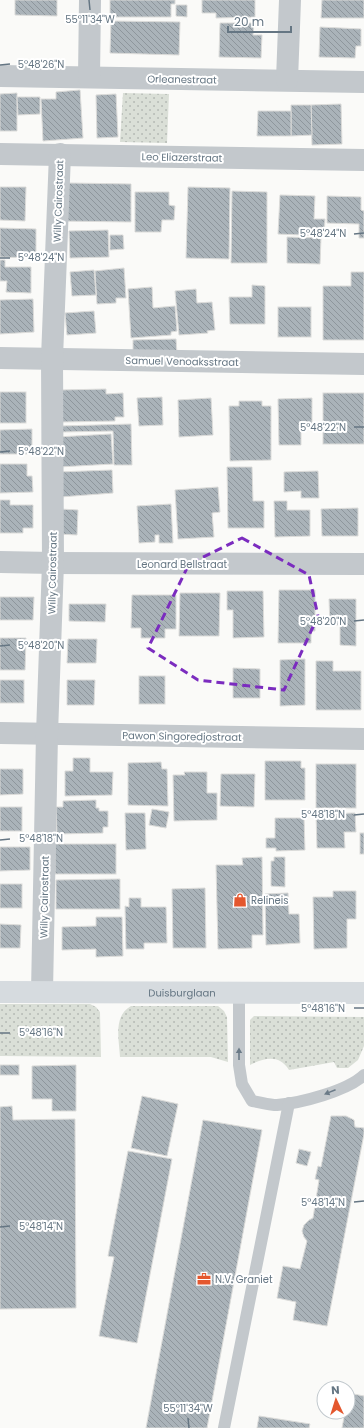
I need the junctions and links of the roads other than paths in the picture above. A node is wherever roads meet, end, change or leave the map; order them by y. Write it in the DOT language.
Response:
graph roads {
  1 [pos="90,0"];
  2 [pos="290,0"];
  3 [pos="0,76"];
  4 [pos="89,78"];
  5 [pos="287,80"];
  6 [pos="364,82"];
  7 [pos="0,154"];
  8 [pos="60,154"];
  9 [pos="364,160"];
  10 [pos="0,358"];
  11 [pos="52,358"];
  12 [pos="364,364"];
  13 [pos="0,562"];
  14 [pos="52,563"];
  15 [pos="364,564"];
  16 [pos="0,733"];
  17 [pos="47,734"];
  18 [pos="364,739"];
  19 [pos="0,992"];
  20 [pos="42,992"];
  21 [pos="239,992"];
  22 [pos="364,993"];
  23 [pos="364,1075"];
  24 [pos="289,1103"];
  25 [pos="224,1428"];
  1 -- 4 [label="street"];
  2 -- 5 [label="street"];
  3 -- 4 [label="street, Orleanestraat"];
  4 -- 5 [label="street, Orleanestraat"];
  5 -- 6 [label="street, Orleanestraat"];
  7 -- 8 [label="street, Leo Eliazerstraat"];
  8 -- 9 [label="street, Leo Eliazerstraat"];
  8 -- 11 [label="street, Willy Cairostraat"];
  10 -- 11 [label="street, Samuel Venoaksstraat"];
  11 -- 12 [label="street, Samuel Venoaksstraat"];
  11 -- 14 [label="street, Willy Cairostraat"];
  13 -- 14 [label="street, Leonard Bellstraat"];
  14 -- 15 [label="street, Leonard Bellstraat"];
  14 -- 17 [label="street, Willy Cairostraat"];
  16 -- 17 [label="street, Pawon Singoredjostraat"];
  17 -- 18 [label="street, Pawon Singoredjostraat"];
  17 -- 20 [label="street, Willy Cairostraat"];
  19 -- 20 [label="street, Duisburglaan"];
  20 -- 21 [label="street, Duisburglaan"];
  21 -- 22 [label="street, Duisburglaan"];
  24 -- 21 [label="lane, one-way"];
  23 -- 24 [label="lane, one-way"];
  24 -- 25 [label="lane"];
}
